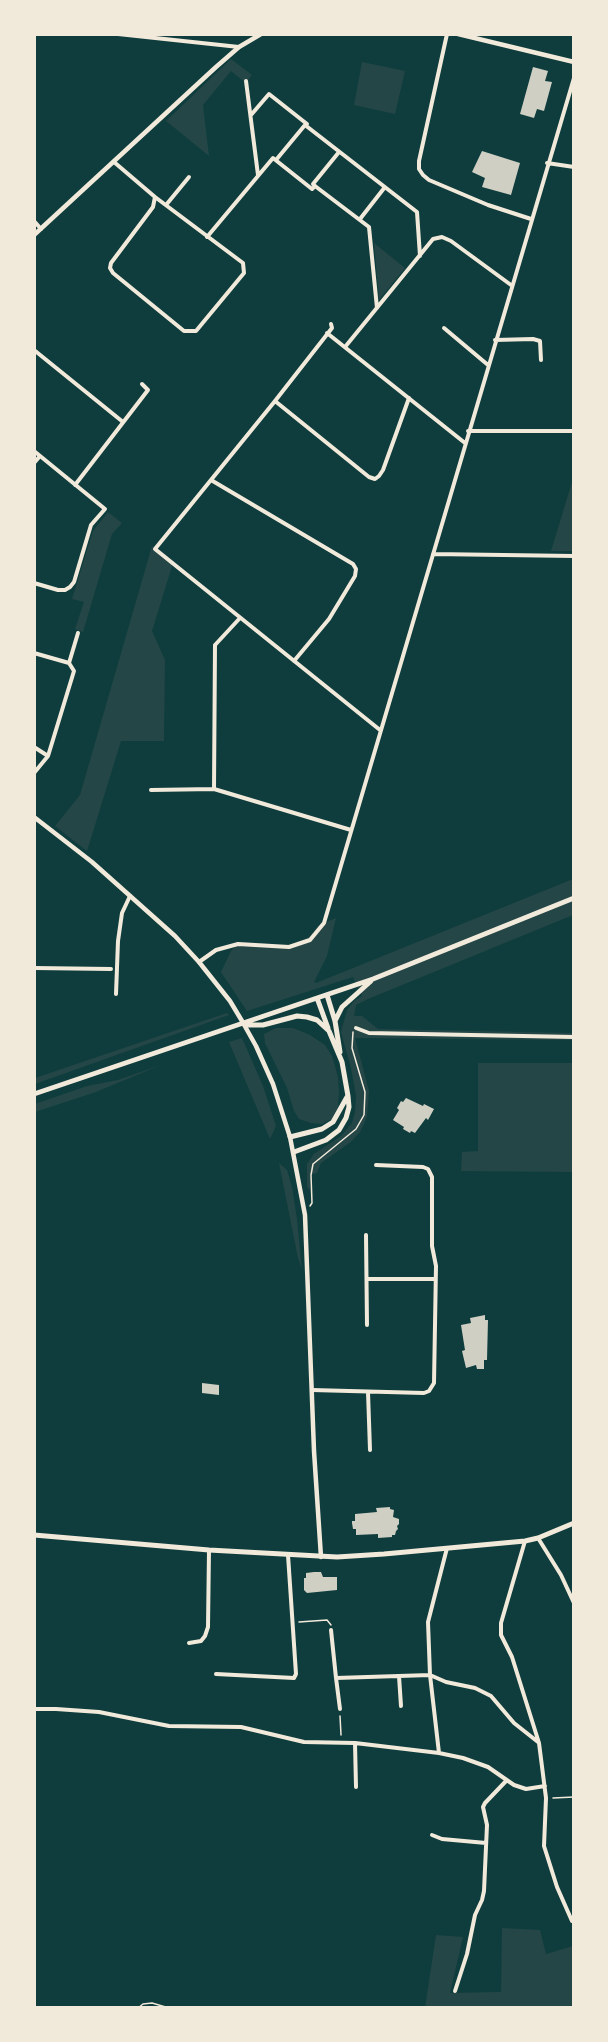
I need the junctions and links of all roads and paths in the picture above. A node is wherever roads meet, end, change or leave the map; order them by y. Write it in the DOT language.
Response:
graph roads {
  1 [pos="118,34"];
  2 [pos="261,34"];
  3 [pos="447,34"];
  4 [pos="458,34"];
  5 [pos="239,47"];
  6 [pos="573,62"];
  7 [pos="573,78"];
  8 [pos="246,81"];
  9 [pos="251,115"];
  10 [pos="305,125"];
  11 [pos="339,152"];
  12 [pos="276,160"];
  13 [pos="114,162"];
  14 [pos="548,163"];
  15 [pos="573,167"];
  16 [pos="258,175"];
  17 [pos="189,177"];
  18 [pos="313,186"];
  19 [pos="385,187"];
  20 [pos="155,197"];
  21 [pos="166,205"];
  22 [pos="360,219"];
  23 [pos="531,219"];
  24 [pos="34,220"];
  25 [pos="40,229"];
  26 [pos="34,235"];
  27 [pos="207,237"];
  28 [pos="420,256"];
  29 [pos="511,285"];
  30 [pos="377,309"];
  31 [pos="331,324"];
  32 [pos="444,328"];
  33 [pos="327,333"];
  34 [pos="495,340"];
  35 [pos="345,347"];
  36 [pos="34,350"];
  37 [pos="542,360"];
  38 [pos="488,365"];
  39 [pos="142,384"];
  40 [pos="409,398"];
  41 [pos="274,401"];
  42 [pos="123,422"];
  43 [pos="468,431"];
  44 [pos="573,431"];
  45 [pos="465,443"];
  46 [pos="34,451"];
  47 [pos="40,456"];
  48 [pos="34,463"];
  49 [pos="211,480"];
  50 [pos="75,485"];
  51 [pos="433,554"];
  52 [pos="573,556"];
  53 [pos="34,583"];
  54 [pos="240,618"];
  55 [pos="78,633"];
  56 [pos="34,653"];
  57 [pos="294,661"];
  58 [pos="69,663"];
  59 [pos="380,730"];
  60 [pos="34,747"];
  61 [pos="48,756"];
  62 [pos="34,773"];
  63 [pos="213,789"];
  64 [pos="151,790"];
  65 [pos="34,817"];
  66 [pos="351,830"];
  67 [pos="130,896"];
  68 [pos="573,898"];
  69 [pos="199,962"];
  70 [pos="34,968"];
  71 [pos="111,969"];
  72 [pos="373,979"];
  73 [pos="116,994"];
  74 [pos="327,995"];
  75 [pos="317,999"];
  76 [pos="335,1021"];
  77 [pos="239,1026"];
  78 [pos="356,1029"];
  79 [pos="329,1031"];
  80 [pos="573,1037"];
  81 [pos="342,1062"];
  82 [pos="34,1094"];
  83 [pos="348,1096"];
  84 [pos="290,1137"];
  85 [pos="294,1152"];
  86 [pos="376,1165"];
  87 [pos="366,1234"];
  88 [pos="367,1279"];
  89 [pos="435,1279"];
  90 [pos="367,1325"];
  91 [pos="312,1390"];
  92 [pos="368,1392"];
  93 [pos="370,1450"];
  94 [pos="573,1523"];
  95 [pos="34,1535"];
  96 [pos="538,1538"];
  97 [pos="525,1541"];
  98 [pos="447,1548"];
  99 [pos="209,1550"];
  100 [pos="288,1555"];
  101 [pos="321,1557"];
  102 [pos="573,1603"];
  103 [pos="292,1622"];
  104 [pos="331,1630"];
  105 [pos="189,1643"];
  106 [pos="216,1674"];
  107 [pos="430,1675"];
  108 [pos="399,1676"];
  109 [pos="336,1678"];
  110 [pos="401,1706"];
  111 [pos="34,1709"];
  112 [pos="340,1709"];
  113 [pos="342,1742"];
  114 [pos="355,1743"];
  115 [pos="539,1743"];
  116 [pos="439,1753"];
  117 [pos="507,1780"];
  118 [pos="545,1786"];
  119 [pos="356,1787"];
  120 [pos="573,1797"];
  121 [pos="546,1798"];
  122 [pos="432,1835"];
  123 [pos="486,1844"];
  124 [pos="572,1921"];
  125 [pos="455,1991"];
  126 [pos="138,2007"];
  127 [pos="169,2007"];
  1 -- 5 [label="street"];
  2 -- 5 [label="street"];
  3 -- 23 [label="street"];
  4 -- 6 [label="street"];
  5 -- 13 [label="street"];
  7 -- 14 [label="street"];
  8 -- 9 [label="street"];
  9 -- 10 [label="street"];
  9 -- 16 [label="street"];
  10 -- 11 [label="street"];
  10 -- 12 [label="street"];
  11 -- 18 [label="street"];
  11 -- 19 [label="street"];
  12 -- 16 [label="street"];
  12 -- 18 [label="street"];
  13 -- 20 [label="street"];
  13 -- 25 [label="street"];
  14 -- 15 [label="street"];
  14 -- 23 [label="street"];
  16 -- 27 [label="street"];
  17 -- 21 [label="street"];
  18 -- 22 [label="street"];
  19 -- 22 [label="street"];
  19 -- 28 [label="street"];
  20 -- 21 [label="street"];
  20 -- 27 [label="street"];
  21 -- 27 [label="street"];
  22 -- 30 [label="street"];
  23 -- 29 [label="street"];
  24 -- 25 [label="street"];
  25 -- 26 [label="street"];
  28 -- 29 [label="street"];
  28 -- 30 [label="street"];
  29 -- 34 [label="street"];
  30 -- 35 [label="street"];
  31 -- 33 [label="street"];
  32 -- 38 [label="street"];
  33 -- 35 [label="street"];
  33 -- 41 [label="street"];
  34 -- 37 [label="street"];
  34 -- 38 [label="street"];
  35 -- 40 [label="street"];
  36 -- 42 [label="street"];
  38 -- 43 [label="street"];
  39 -- 42 [label="street"];
  40 -- 41 [label="street"];
  40 -- 45 [label="street"];
  41 -- 49 [label="street"];
  42 -- 50 [label="street"];
  43 -- 44 [label="street"];
  43 -- 45 [label="street"];
  45 -- 51 [label="street"];
  46 -- 47 [label="street"];
  47 -- 48 [label="street"];
  47 -- 50 [label="street"];
  49 -- 54 [label="street"];
  49 -- 57 [label="street"];
  50 -- 53 [label="street"];
  51 -- 52 [label="street"];
  51 -- 59 [label="street"];
  54 -- 57 [label="street"];
  54 -- 63 [label="street"];
  55 -- 58 [label="street"];
  56 -- 58 [label="street"];
  57 -- 59 [label="street"];
  58 -- 61 [label="street"];
  59 -- 66 [label="street"];
  60 -- 61 [label="street"];
  61 -- 62 [label="street"];
  63 -- 64 [label="street"];
  63 -- 66 [label="street"];
  65 -- 67 [label="street"];
  66 -- 69 [label="street"];
  67 -- 69 [label="street"];
  67 -- 73 [label="street"];
  68 -- 72 [label="main road"];
  69 -- 84 [label="street"];
  70 -- 71 [label="street"];
  72 -- 74 [label="main road"];
  72 -- 76 [label="main road"];
  74 -- 75 [label="main road"];
  74 -- 76 [label="main road"];
  75 -- 77 [label="main road"];
  75 -- 79 [label="main road"];
  76 -- 81 [label="main road"];
  77 -- 79 [label="main road"];
  77 -- 82 [label="main road"];
  78 -- 80 [label="street"];
  79 -- 81 [label="main road"];
  81 -- 83 [label="main road"];
  83 -- 84 [label="main road"];
  83 -- 85 [label="main road"];
  84 -- 85 [label="street"];
  85 -- 91 [label="street"];
  86 -- 89 [label="street"];
  87 -- 88 [label="street"];
  88 -- 89 [label="street"];
  88 -- 90 [label="street"];
  89 -- 92 [label="street"];
  91 -- 92 [label="street"];
  91 -- 101 [label="street"];
  92 -- 93 [label="street"];
  94 -- 96 [label="main road"];
  95 -- 99 [label="main road"];
  96 -- 97 [label="main road"];
  96 -- 102 [label="street"];
  97 -- 98 [label="main road"];
  97 -- 115 [label="street"];
  98 -- 101 [label="main road"];
  98 -- 107 [label="street"];
  99 -- 100 [label="main road"];
  99 -- 105 [label="street"];
  100 -- 101 [label="main road"];
  100 -- 103 [label="street"];
  103 -- 104 [label="path"];
  103 -- 106 [label="street"];
  104 -- 109 [label="street"];
  107 -- 108 [label="street"];
  107 -- 115 [label="street"];
  107 -- 116 [label="street"];
  108 -- 109 [label="street"];
  108 -- 110 [label="street"];
  109 -- 112 [label="street"];
  111 -- 113 [label="street"];
  112 -- 113 [label="path"];
  113 -- 114 [label="street"];
  114 -- 116 [label="street"];
  114 -- 119 [label="street"];
  115 -- 118 [label="street"];
  116 -- 117 [label="street"];
  117 -- 118 [label="street"];
  117 -- 123 [label="street"];
  118 -- 121 [label="street"];
  120 -- 121 [label="path"];
  121 -- 124 [label="street"];
  122 -- 123 [label="street"];
  123 -- 125 [label="street"];
  126 -- 127 [label="lane"];
}
